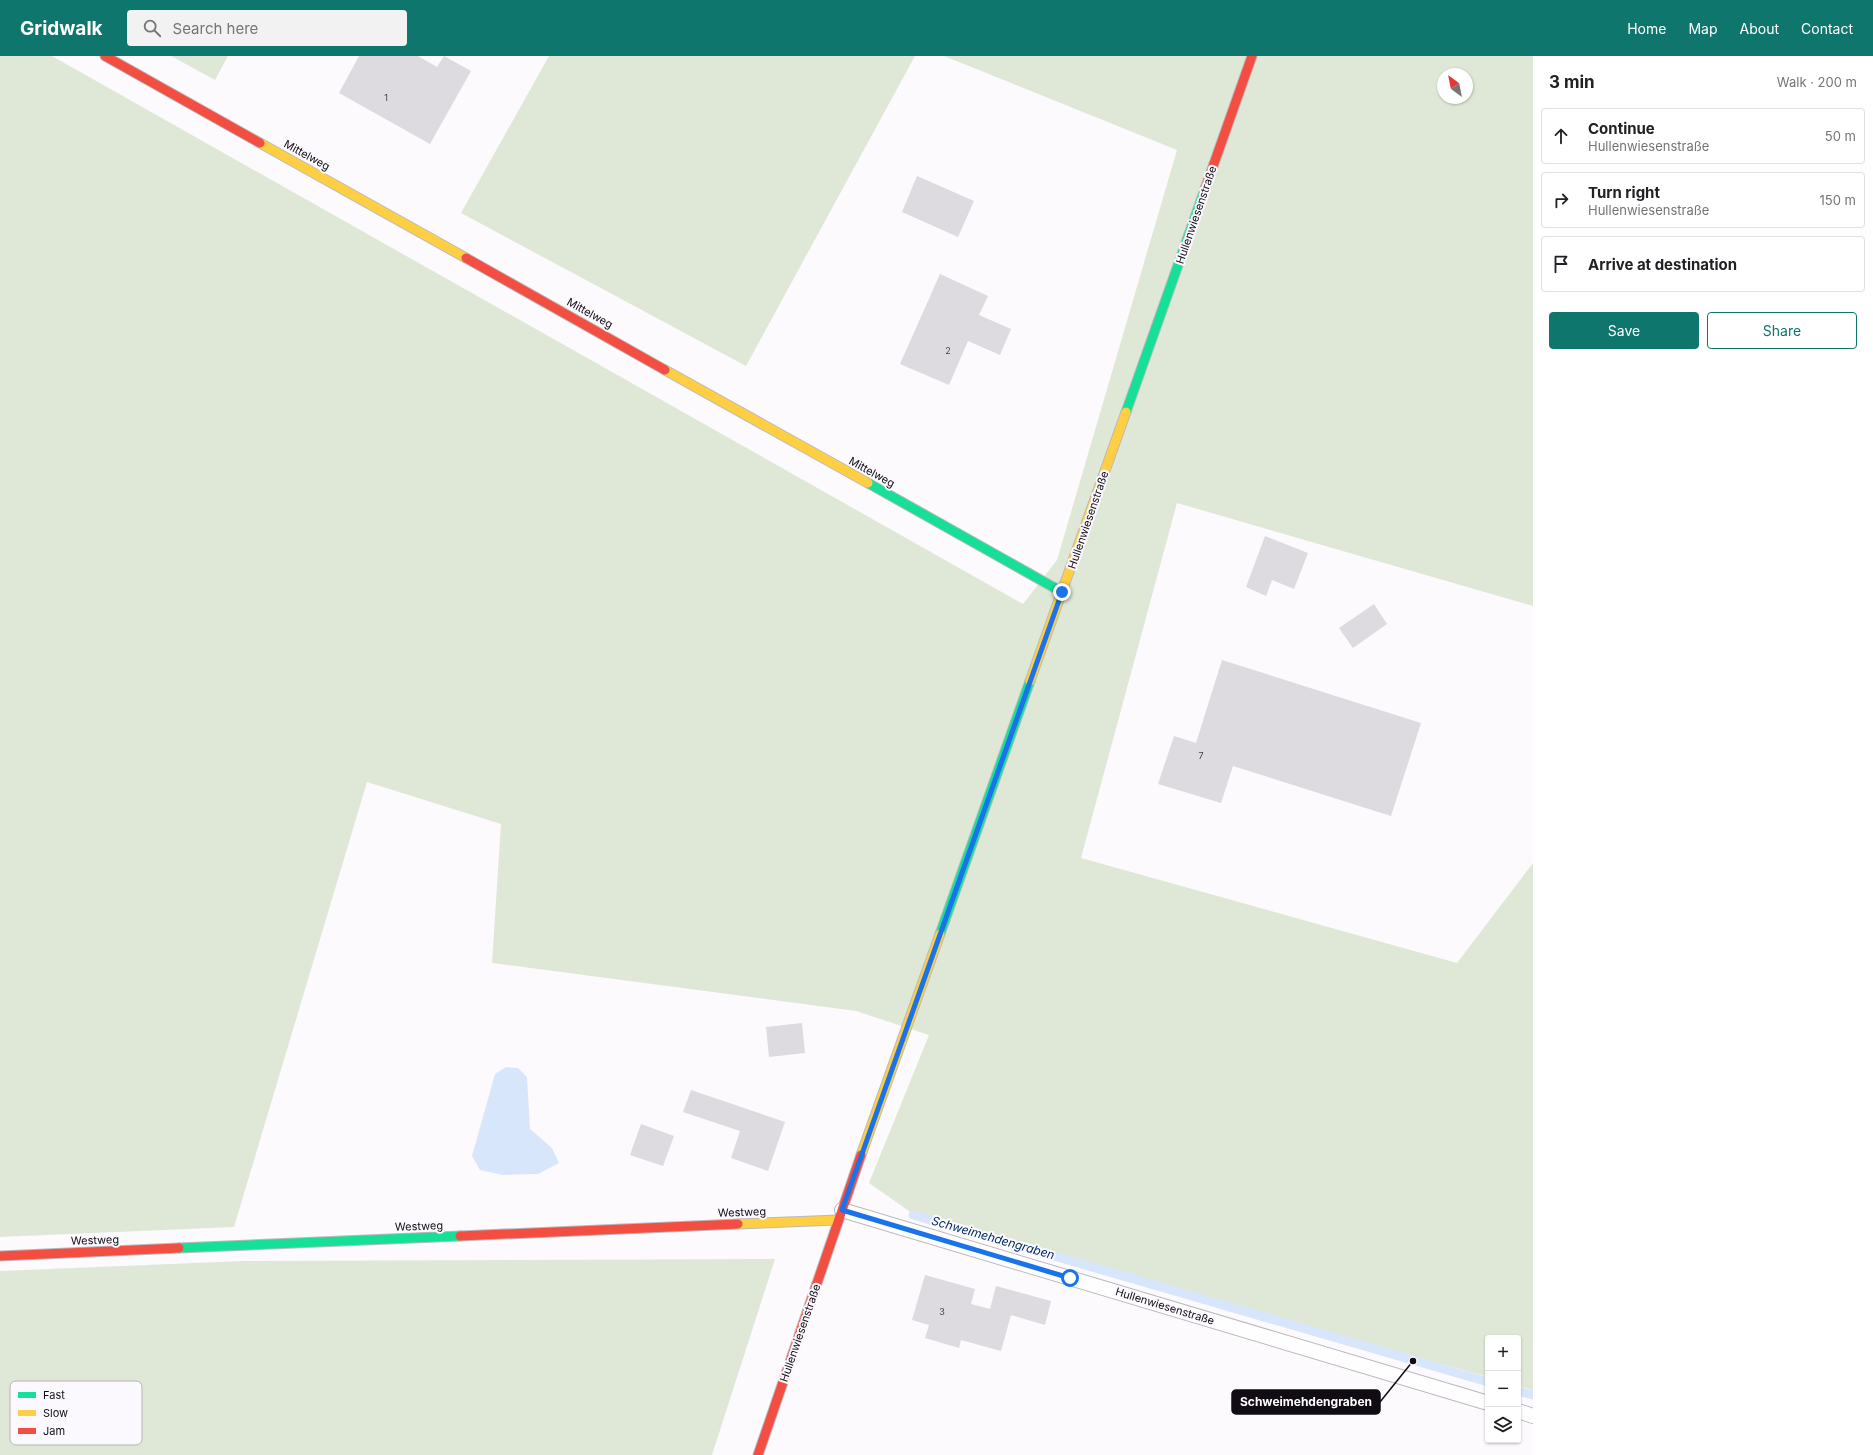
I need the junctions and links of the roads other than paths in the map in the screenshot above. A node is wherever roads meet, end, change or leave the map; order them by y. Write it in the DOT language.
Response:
graph roads {
  1 [pos="105,56"];
  2 [pos="1252,56"];
  3 [pos="1062,592"];
  4 [pos="840,1215"];
  5 [pos="0,1256"];
  6 [pos="1485,1401"];
  7 [pos="1521,1413"];
  8 [pos="1533,1416"];
  9 [pos="758,1455"];
  1 -- 3 [label="street, Mittelweg"];
  2 -- 3 [label="street, Hullenwiesenstraße"];
  3 -- 4 [label="street, Hullenwiesenstraße"];
  4 -- 5 [label="street, Westweg"];
  4 -- 6 [label="lane, Hullenwiesenstraße"];
  4 -- 9 [label="street, Hullenwiesenstraße"];
  7 -- 8 [label="lane"];
}
